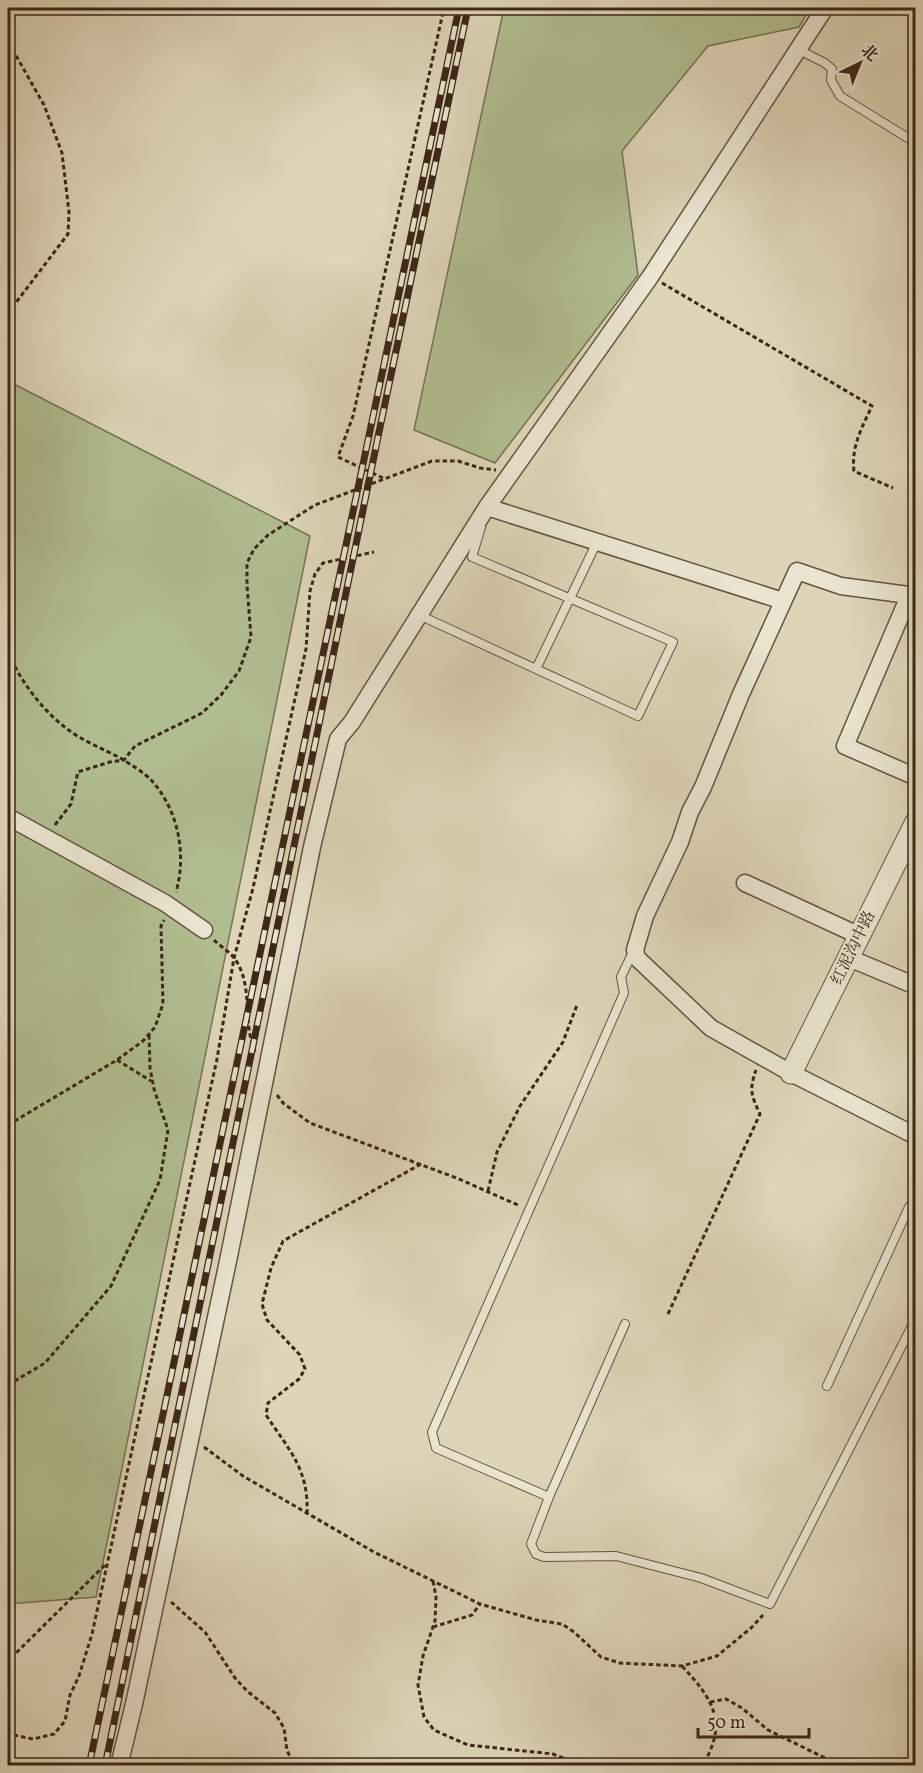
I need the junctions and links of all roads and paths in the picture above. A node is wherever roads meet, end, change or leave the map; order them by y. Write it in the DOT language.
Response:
graph roads {
  1 [pos="444,8"];
  2 [pos="825,8"];
  3 [pos="8,43"];
  4 [pos="799,50"];
  5 [pos="915,143"];
  6 [pos="650,277"];
  7 [pos="8,313"];
  8 [pos="518,464"];
  9 [pos="383,478"];
  10 [pos="893,488"];
  11 [pos="486,507"];
  12 [pos="597,542"];
  13 [pos="374,552"];
  14 [pos="912,596"];
  15 [pos="570,598"];
  16 [pos="783,601"];
  17 [pos="419,615"];
  18 [pos="8,653"];
  19 [pos="536,669"];
  20 [pos="124,760"];
  21 [pos="915,777"];
  22 [pos="8,817"];
  23 [pos="915,822"];
  24 [pos="45,838"];
  25 [pos="746,883"];
  26 [pos="171,907"];
  27 [pos="204,930"];
  28 [pos="860,936"];
  29 [pos="634,950"];
  30 [pos="234,958"];
  31 [pos="849,958"];
  32 [pos="915,986"];
  33 [pos="577,1005"];
  34 [pos="149,1033"];
  35 [pos="117,1060"];
  36 [pos="770,1060"];
  37 [pos="791,1073"];
  38 [pos="266,1077"];
  39 [pos="152,1082"];
  40 [pos="8,1125"];
  41 [pos="915,1136"];
  42 [pos="421,1164"];
  43 [pos="488,1191"];
  44 [pos="915,1200"];
  45 [pos="530,1210"];
  46 [pos="668,1314"];
  47 [pos="915,1318"];
  48 [pos="625,1324"];
  49 [pos="8,1385"];
  50 [pos="827,1386"];
  51 [pos="190,1437"];
  52 [pos="549,1497"];
  53 [pos="308,1514"];
  54 [pos="107,1563"];
  55 [pos="433,1581"];
  56 [pos="158,1591"];
  57 [pos="480,1604"];
  58 [pos="763,1615"];
  59 [pos="433,1627"];
  60 [pos="8,1665"];
  61 [pos="682,1666"];
  62 [pos="710,1702"];
  63 [pos="8,1730"];
  64 [pos="831,1761"];
  65 [pos="119,1766"];
  66 [pos="296,1766"];
  67 [pos="583,1766"];
  68 [pos="702,1766"];
  1 -- 9 [label="path"];
  2 -- 4 [label="street"];
  3 -- 7 [label="path"];
  4 -- 5 [label="lane"];
  4 -- 6 [label="street"];
  6 -- 8 [label="street"];
  6 -- 10 [label="path"];
  8 -- 9 [label="path"];
  8 -- 11 [label="street"];
  9 -- 20 [label="path"];
  11 -- 12 [label="street"];
  11 -- 15 [label="lane"];
  11 -- 17 [label="street"];
  12 -- 15 [label="lane"];
  12 -- 16 [label="street"];
  13 -- 30 [label="path"];
  14 -- 16 [label="street"];
  14 -- 21 [label="street"];
  15 -- 19 [label="lane"];
  15 -- 19 [label="lane"];
  16 -- 29 [label="street"];
  17 -- 19 [label="lane"];
  17 -- 38 [label="street"];
  18 -- 20 [label="path"];
  20 -- 24 [label="path"];
  20 -- 26 [label="path"];
  22 -- 24 [label="street"];
  23 -- 28 [label="street, 红泥沟中路"];
  24 -- 26 [label="street"];
  25 -- 28 [label="street"];
  26 -- 27 [label="street"];
  26 -- 34 [label="path"];
  27 -- 30 [label="path"];
  28 -- 31 [label="street, 红泥沟中路"];
  29 -- 36 [label="street"];
  29 -- 45 [label="lane"];
  30 -- 38 [label="path"];
  30 -- 54 [label="path"];
  31 -- 32 [label="street"];
  31 -- 37 [label="street, 红泥沟中路"];
  33 -- 43 [label="path"];
  34 -- 35 [label="path"];
  34 -- 39 [label="path"];
  35 -- 39 [label="path"];
  35 -- 40 [label="path"];
  36 -- 37 [label="street"];
  36 -- 46 [label="path"];
  37 -- 41 [label="street"];
  38 -- 42 [label="path"];
  38 -- 51 [label="street"];
  39 -- 49 [label="path"];
  42 -- 43 [label="path"];
  42 -- 53 [label="path"];
  43 -- 45 [label="path"];
  44 -- 50 [label="lane"];
  45 -- 52 [label="lane"];
  47 -- 52 [label="lane"];
  48 -- 52 [label="lane"];
  51 -- 53 [label="path"];
  51 -- 56 [label="street"];
  53 -- 55 [label="path"];
  54 -- 60 [label="path"];
  54 -- 63 [label="path"];
  55 -- 57 [label="path"];
  55 -- 59 [label="path"];
  56 -- 65 [label="street"];
  56 -- 66 [label="path"];
  57 -- 59 [label="path"];
  57 -- 61 [label="path"];
  58 -- 61 [label="path"];
  59 -- 67 [label="path"];
  61 -- 62 [label="path"];
  62 -- 64 [label="path"];
  62 -- 68 [label="path"];
}
